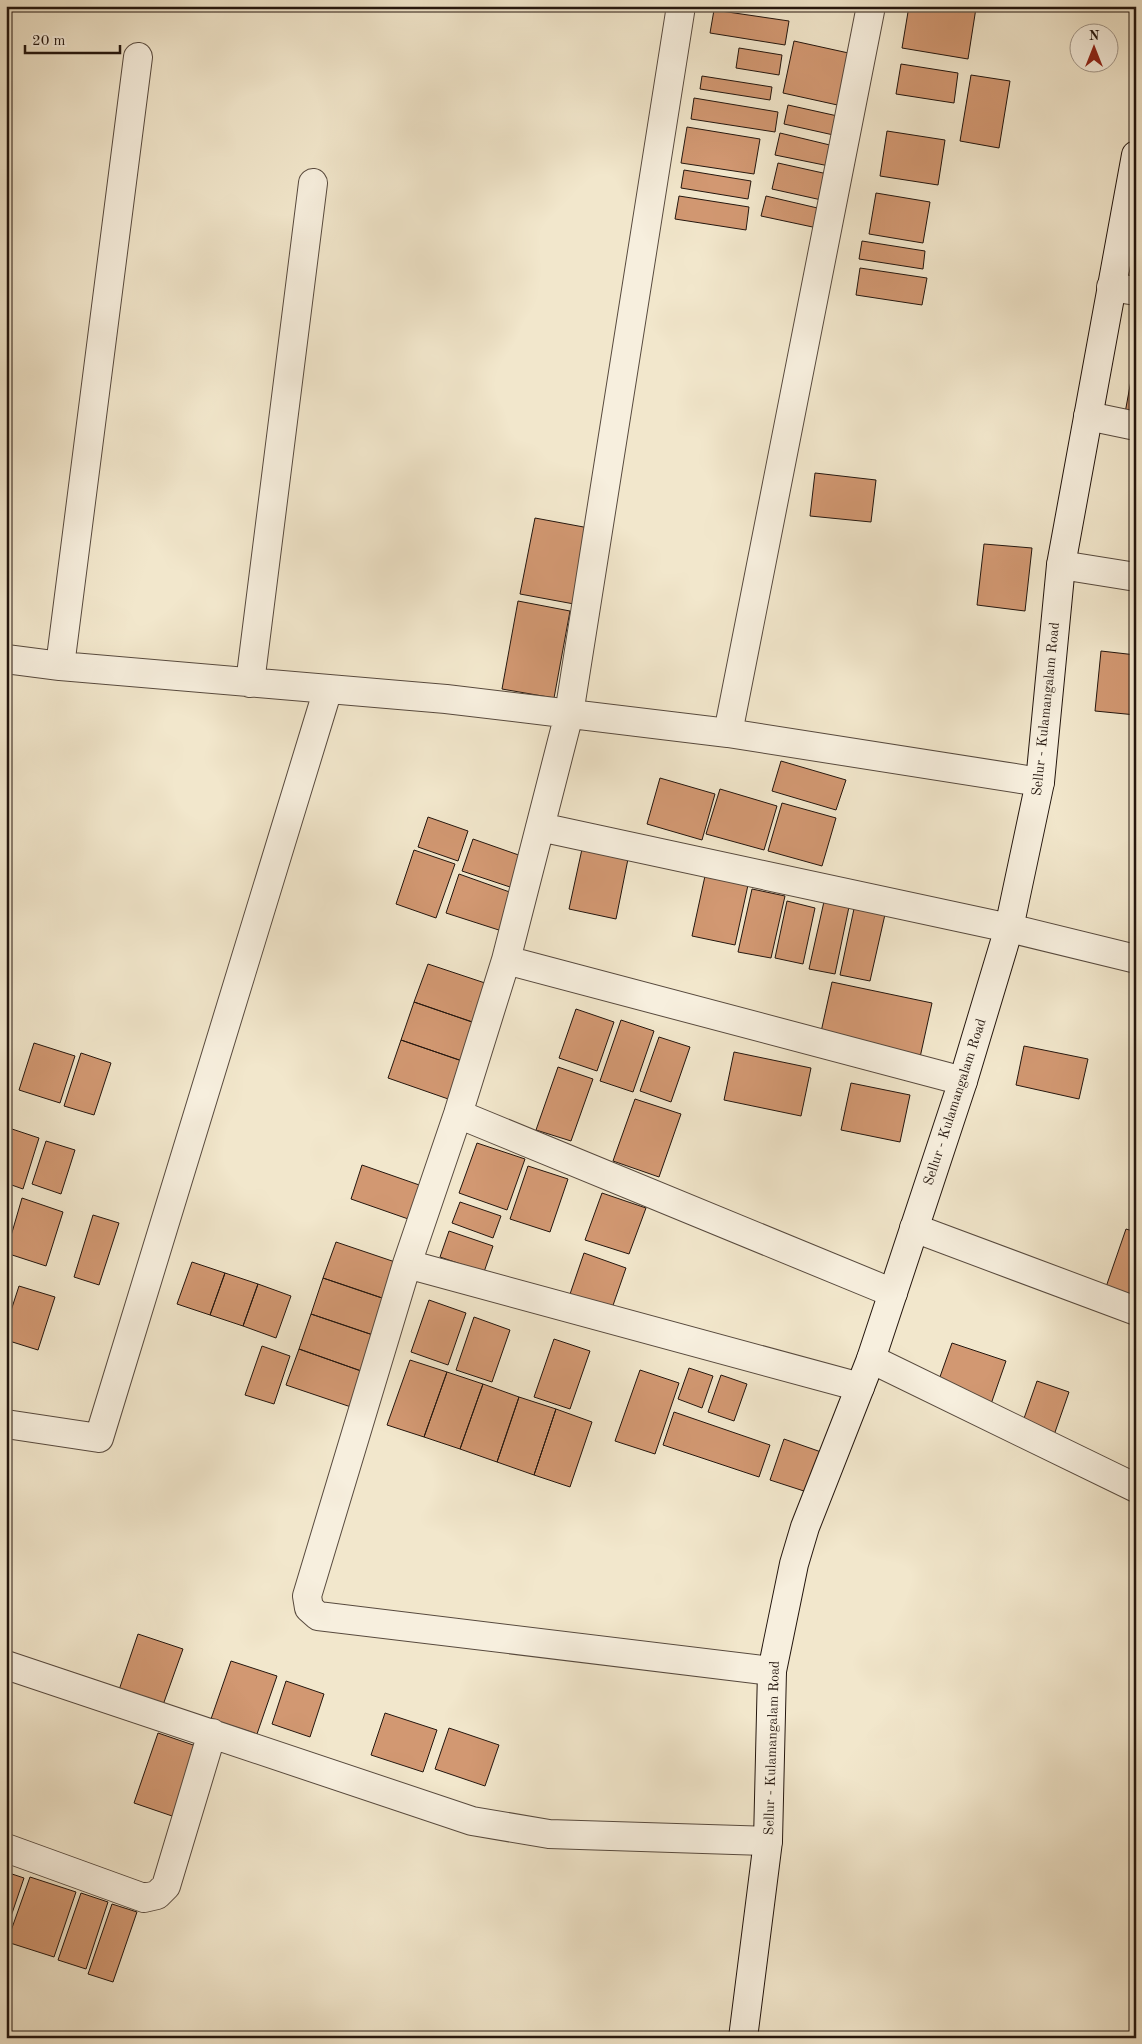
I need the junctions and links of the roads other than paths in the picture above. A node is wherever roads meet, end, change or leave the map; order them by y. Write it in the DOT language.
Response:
graph roads {
  1 [pos="681,6"];
  2 [pos="872,6"];
  3 [pos="138,57"];
  4 [pos="1136,155"];
  5 [pos="313,183"];
  6 [pos="1123,289"];
  7 [pos="1088,416"];
  8 [pos="1136,426"];
  9 [pos="1061,565"];
  10 [pos="1136,577"];
  11 [pos="6,659"];
  12 [pos="60,666"];
  13 [pos="250,683"];
  14 [pos="328,689"];
  15 [pos="569,714"];
  16 [pos="728,733"];
  17 [pos="1040,782"];
  18 [pos="540,827"];
  19 [pos="1009,928"];
  20 [pos="1136,959"];
  21 [pos="506,960"];
  22 [pos="963,1081"];
  23 [pos="458,1114"];
  24 [pos="914,1228"];
  25 [pos="407,1264"];
  26 [pos="893,1292"];
  27 [pos="1136,1311"];
  28 [pos="872,1359"];
  29 [pos="860,1387"];
  30 [pos="6,1424"];
  31 [pos="1136,1488"];
  32 [pos="6,1664"];
  33 [pos="772,1671"];
  34 [pos="212,1733"];
  35 [pos="768,1841"];
  36 [pos="6,1848"];
  37 [pos="744,2038"];
  1 -- 15 [label="street"];
  2 -- 16 [label="street"];
  3 -- 12 [label="street"];
  4 -- 6 [label="street, Sellur - Kulamangalam Road"];
  5 -- 13 [label="street"];
  6 -- 7 [label="street, Sellur - Kulamangalam Road"];
  7 -- 8 [label="street"];
  7 -- 9 [label="street, Sellur - Kulamangalam Road"];
  9 -- 10 [label="street"];
  9 -- 17 [label="street, Sellur - Kulamangalam Road"];
  11 -- 12 [label="street"];
  12 -- 13 [label="street"];
  13 -- 14 [label="street"];
  14 -- 15 [label="street"];
  14 -- 30 [label="street"];
  15 -- 16 [label="street"];
  15 -- 18 [label="street"];
  16 -- 17 [label="street"];
  17 -- 19 [label="street, Sellur - Kulamangalam Road"];
  18 -- 19 [label="street"];
  18 -- 21 [label="street"];
  19 -- 20 [label="street"];
  19 -- 22 [label="street, Sellur - Kulamangalam Road"];
  21 -- 22 [label="street"];
  21 -- 23 [label="street"];
  22 -- 24 [label="street, Sellur - Kulamangalam Road"];
  23 -- 25 [label="street"];
  23 -- 26 [label="street"];
  24 -- 26 [label="street, Sellur - Kulamangalam Road"];
  24 -- 27 [label="street"];
  25 -- 29 [label="street"];
  25 -- 33 [label="street"];
  26 -- 28 [label="street, Sellur - Kulamangalam Road"];
  28 -- 29 [label="street, Sellur - Kulamangalam Road"];
  28 -- 31 [label="street"];
  29 -- 33 [label="street, Sellur - Kulamangalam Road"];
  32 -- 34 [label="street"];
  33 -- 35 [label="street, Sellur - Kulamangalam Road"];
  34 -- 35 [label="street"];
  34 -- 36 [label="street"];
  35 -- 37 [label="street, Sellur - Kulamangalam Road"];
}
